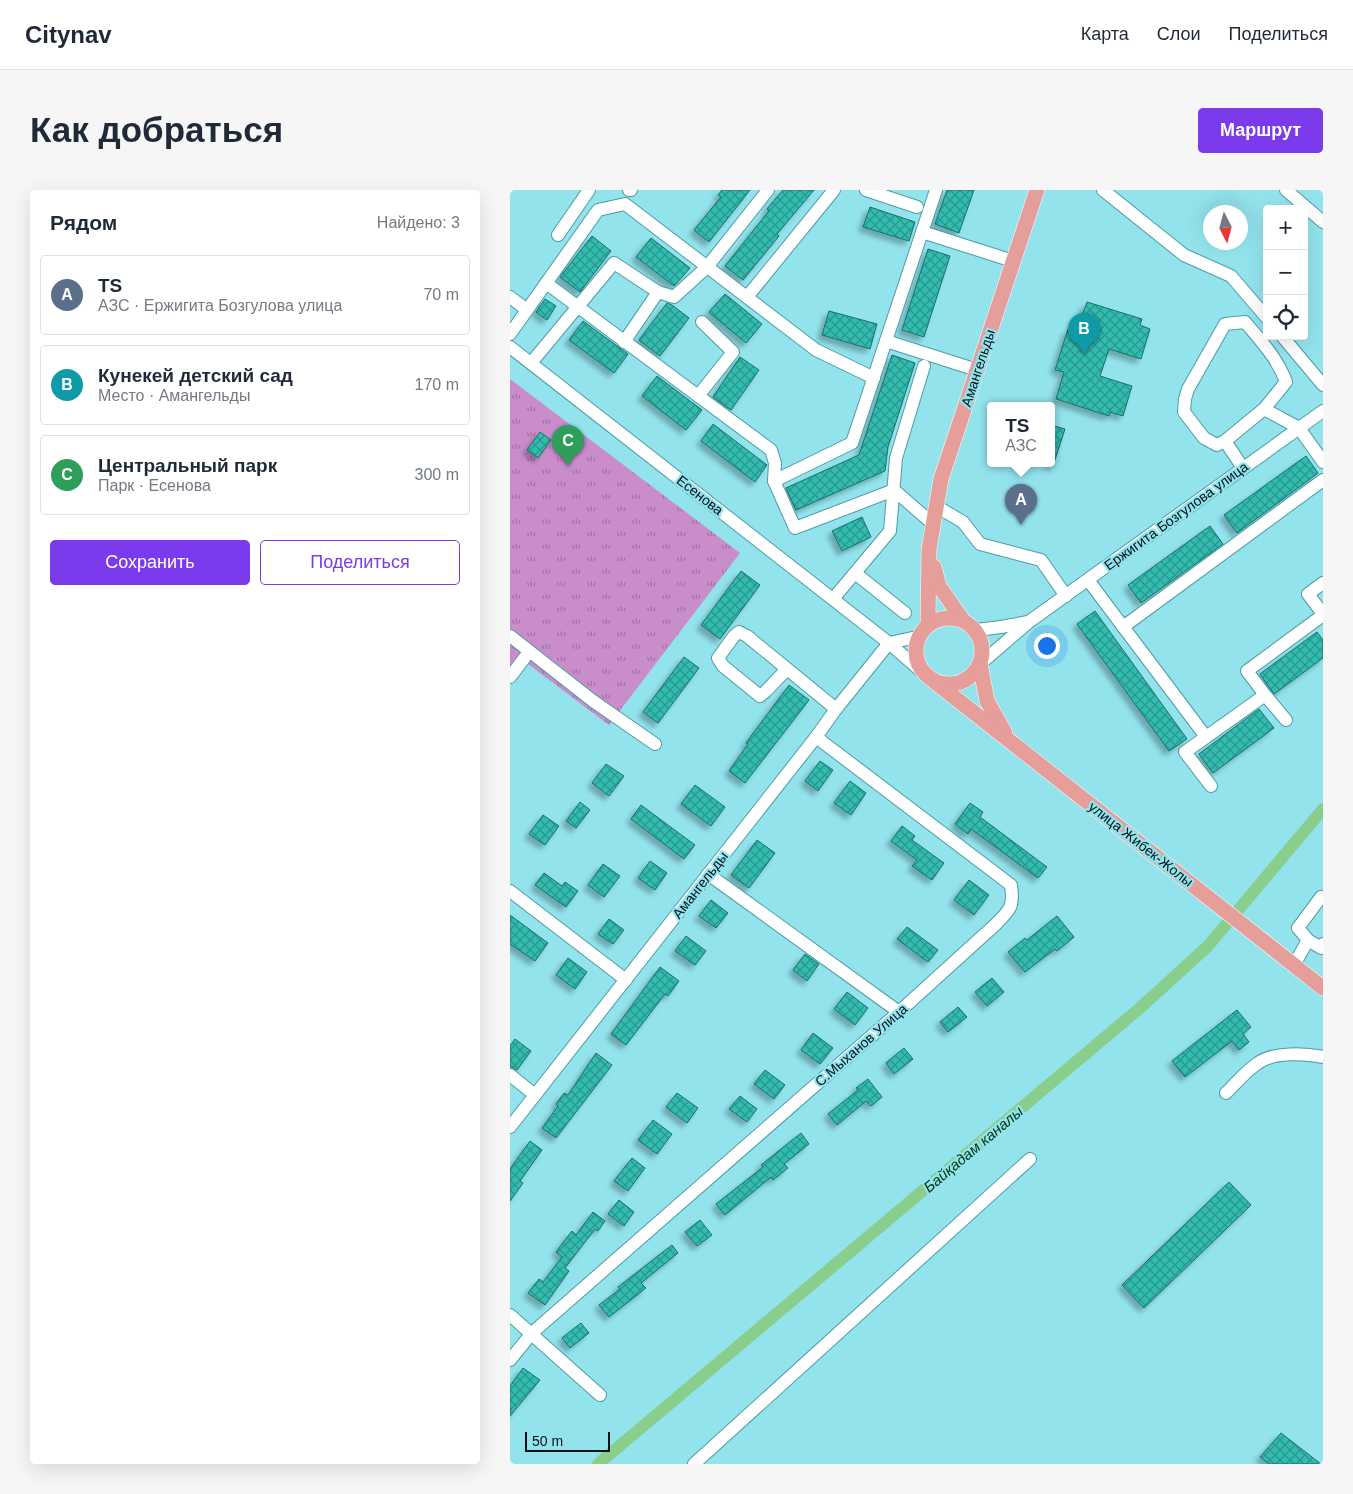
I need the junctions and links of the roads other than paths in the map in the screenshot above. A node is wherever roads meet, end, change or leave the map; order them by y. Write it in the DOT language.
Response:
graph roads {
  1 [pos="589,190"];
  2 [pos="768,190"];
  3 [pos="834,190"];
  4 [pos="866,190"];
  5 [pos="936,190"];
  6 [pos="1037,190"];
  7 [pos="1103,190"];
  8 [pos="1286,190"];
  9 [pos="917,207"];
  10 [pos="1323,222"];
  11 [pos="922,232"];
  12 [pos="558,235"];
  13 [pos="1013,262"];
  14 [pos="707,267"];
  15 [pos="546,283"];
  16 [pos="658,292"];
  17 [pos="510,297"];
  18 [pos="747,297"];
  19 [pos="577,306"];
  20 [pos="527,310"];
  21 [pos="1263,313"];
  22 [pos="702,322"];
  23 [pos="510,334"];
  24 [pos="886,340"];
  25 [pos="1285,340"];
  26 [pos="624,342"];
  27 [pos="510,347"];
  28 [pos="531,363"];
  29 [pos="924,366"];
  30 [pos="977,370"];
  31 [pos="874,378"];
  32 [pos="1323,385"];
  33 [pos="698,396"];
  34 [pos="1264,409"];
  35 [pos="1323,411"];
  36 [pos="1299,428"];
  37 [pos="1225,441"];
  38 [pos="1323,462"];
  39 [pos="1243,468"];
  40 [pos="1323,480"];
  41 [pos="774,481"];
  42 [pos="894,490"];
  43 [pos="936,506"];
  44 [pos="933,524"];
  45 [pos="929,549"];
  46 [pos="855,573"];
  47 [pos="1088,580"];
  48 [pos="1323,583"];
  49 [pos="1066,596"];
  50 [pos="833,599"];
  51 [pos="905,613"];
  52 [pos="1323,615"];
  53 [pos="962,619"];
  54 [pos="1030,622"];
  55 [pos="928,623"];
  56 [pos="1123,627"];
  57 [pos="976,630"];
  58 [pos="510,636"];
  59 [pos="917,637"];
  60 [pos="889,643"];
  61 [pos="529,652"];
  62 [pos="980,664"];
  63 [pos="787,669"];
  64 [pos="921,671"];
  65 [pos="510,677"];
  66 [pos="935,682"];
  67 [pos="1265,695"];
  68 [pos="836,709"];
  69 [pos="1286,720"];
  70 [pos="816,737"];
  71 [pos="1206,737"];
  72 [pos="1008,739"];
  73 [pos="655,744"];
  74 [pos="1211,786"];
  75 [pos="708,874"];
  76 [pos="510,891"];
  77 [pos="1323,898"];
  78 [pos="1308,940"];
  79 [pos="1323,944"];
  80 [pos="1294,965"];
  81 [pos="626,980"];
  82 [pos="1323,988"];
  83 [pos="899,1012"];
  84 [pos="1323,1057"];
  85 [pos="510,1075"];
  86 [pos="1226,1093"];
  87 [pos="535,1095"];
  88 [pos="510,1127"];
  89 [pos="1030,1159"];
  90 [pos="510,1315"];
  91 [pos="532,1333"];
  92 [pos="510,1360"];
  93 [pos="600,1395"];
  94 [pos="694,1464"];
  1 -- 12 [label="street"];
  2 -- 14 [label="street"];
  3 -- 18 [label="street"];
  4 -- 9 [label="street"];
  5 -- 11 [label="street"];
  6 -- 13 [label="main road, Амангельды"];
  7 -- 21 [label="street"];
  8 -- 10 [label="street"];
  11 -- 13 [label="street"];
  11 -- 24 [label="street"];
  13 -- 30 [label="main road, Амангельды"];
  14 -- 15 [label="street"];
  14 -- 16 [label="street"];
  14 -- 18 [label="street"];
  15 -- 19 [label="street"];
  15 -- 20 [label="street"];
  16 -- 19 [label="street"];
  16 -- 26 [label="street"];
  17 -- 20 [label="street"];
  18 -- 31 [label="street"];
  19 -- 26 [label="street"];
  19 -- 28 [label="street"];
  20 -- 23 [label="street"];
  22 -- 33 [label="street"];
  24 -- 30 [label="street"];
  24 -- 31 [label="street"];
  25 -- 32 [label="street"];
  26 -- 33 [label="street"];
  27 -- 28 [label="street, Есенова"];
  28 -- 50 [label="street, Есенова"];
  29 -- 42 [label="street"];
  30 -- 43 [label="main road, Амангельды"];
  31 -- 41 [label="street"];
  33 -- 41 [label="street"];
  34 -- 36 [label="street"];
  34 -- 37 [label="street"];
  34 -- 37 [label="street"];
  35 -- 36 [label="street, Ержигита Бозгулова улица"];
  36 -- 38 [label="street"];
  36 -- 39 [label="street, Ержигита Бозгулова улица"];
  37 -- 39 [label="street"];
  39 -- 47 [label="street, Ержигита Бозгулова улица"];
  40 -- 56 [label="street"];
  41 -- 42 [label="street"];
  42 -- 44 [label="street"];
  42 -- 46 [label="street"];
  43 -- 44 [label="main road, Амангельды"];
  43 -- 49 [label="street"];
  44 -- 45 [label="main road, Амангельды"];
  45 -- 53 [label="main road"];
  45 -- 55 [label="main road, Амангельды"];
  46 -- 50 [label="street"];
  46 -- 51 [label="street"];
  47 -- 49 [label="street, Ержигита Бозгулова улица"];
  47 -- 56 [label="street"];
  48 -- 52 [label="street"];
  49 -- 54 [label="street, Ержигита Бозгулова улица"];
  50 -- 60 [label="street, Есенова"];
  52 -- 67 [label="street"];
  53 -- 55 [label="main road"];
  53 -- 57 [label="main road"];
  54 -- 57 [label="street"];
  54 -- 62 [label="street, Ержигита Бозгулова улица"];
  55 -- 59 [label="main road"];
  56 -- 71 [label="street"];
  57 -- 62 [label="main road"];
  58 -- 61 [label="street"];
  59 -- 60 [label="street"];
  59 -- 64 [label="main road"];
  60 -- 64 [label="street, Есенова"];
  60 -- 68 [label="street, Амангельды"];
  61 -- 65 [label="street"];
  61 -- 73 [label="street"];
  62 -- 66 [label="main road"];
  62 -- 72 [label="main road"];
  63 -- 63 [label="street"];
  63 -- 68 [label="street"];
  64 -- 66 [label="main road"];
  66 -- 72 [label="main road, улица Жибек-Жолы"];
  67 -- 69 [label="street"];
  67 -- 71 [label="street"];
  68 -- 70 [label="street, Амангельды"];
  70 -- 75 [label="street, Амангельды"];
  70 -- 83 [label="street, С.Мыханов Улица"];
  71 -- 74 [label="street"];
  72 -- 80 [label="main road, улица Жибек-Жолы"];
  75 -- 81 [label="street, Амангельды"];
  75 -- 83 [label="street"];
  76 -- 81 [label="street"];
  77 -- 78 [label="street"];
  78 -- 79 [label="street"];
  78 -- 80 [label="street"];
  80 -- 82 [label="main road, улица Жибек-Жолы"];
  81 -- 87 [label="street, Амангельды"];
  83 -- 91 [label="street, С.Мыханов Улица"];
  84 -- 86 [label="street"];
  85 -- 87 [label="street"];
  87 -- 88 [label="street, Амангельды"];
  89 -- 94 [label="street"];
  90 -- 91 [label="street"];
  91 -- 92 [label="street, С.Мыханов Улица"];
  91 -- 93 [label="street"];
}
